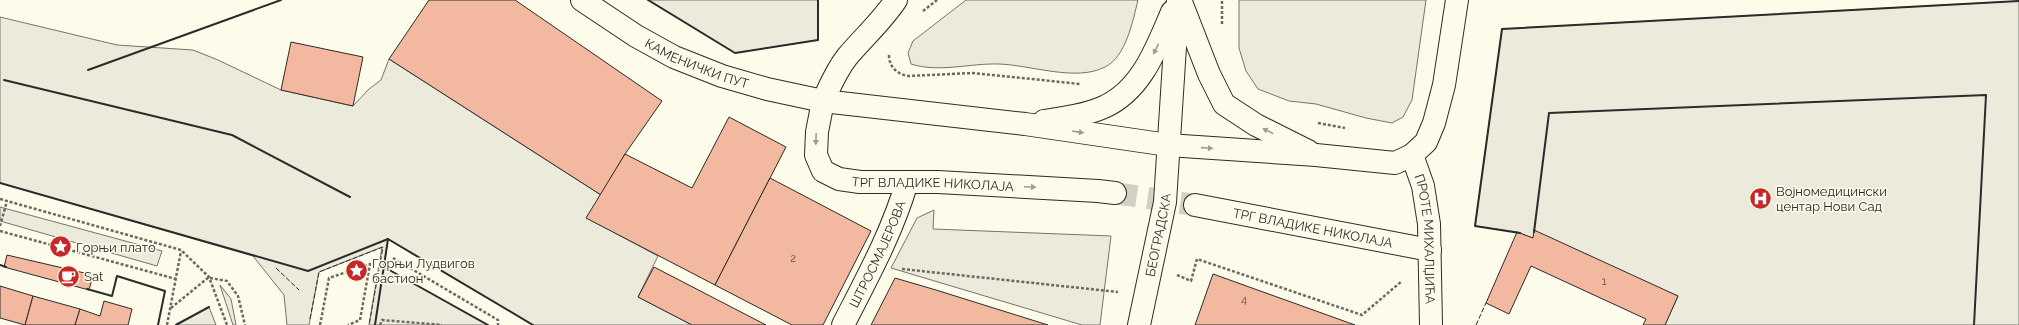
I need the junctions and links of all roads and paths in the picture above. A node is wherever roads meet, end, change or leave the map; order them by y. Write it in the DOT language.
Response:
graph roads {
  1 [pos="582,0"];
  2 [pos="896,0"];
  3 [pos="937,0"];
  4 [pos="1179,0"];
  5 [pos="1457,0"];
  6 [pos="920,13"];
  7 [pos="889,48"];
  8 [pos="1082,84"];
  9 [pos="823,101"];
  10 [pos="1312,122"];
  11 [pos="1025,124"];
  12 [pos="1350,129"];
  13 [pos="1168,145"];
  14 [pos="1316,155"];
  15 [pos="1412,155"];
  16 [pos="908,182"];
  17 [pos="1115,194"];
  18 [pos="0,199"];
  19 [pos="7,201"];
  20 [pos="1195,206"];
  21 [pos="0,226"];
  22 [pos="0,231"];
  23 [pos="181,250"];
  24 [pos="1430,250"];
  25 [pos="393,258"];
  26 [pos="899,269"];
  27 [pos="210,277"];
  28 [pos="176,279"];
  29 [pos="1118,292"];
  30 [pos="170,308"];
  31 [pos="167,325"];
  32 [pos="227,325"];
  33 [pos="245,325"];
  34 [pos="320,325"];
  35 [pos="348,325"];
  36 [pos="380,325"];
  37 [pos="442,325"];
  38 [pos="498,325"];
  39 [pos="843,325"];
  40 [pos="1139,325"];
  41 [pos="1431,325"];
  1 -- 9 [label="main road, КАМЕНИЧКИ ПУТ"];
  2 -- 9 [label="main road, ТРГ ВЛАДИКЕ НИКОЛАЈА"];
  3 -- 6 [label="path"];
  4 -- 11 [label="main road, one-way"];
  4 -- 13 [label="main road, БЕОГРАДСКА"];
  14 -- 4 [label="main road, one-way"];
  5 -- 15 [label="main road"];
  7 -- 8 [label="path"];
  9 -- 11 [label="main road"];
  9 -- 16 [label="main road, ТРГ ВЛАДИКЕ НИКОЛАЈА, one-way"];
  10 -- 12 [label="path"];
  11 -- 13 [label="main road, one-way"];
  13 -- 14 [label="main road, one-way"];
  13 -- 40 [label="main road, БЕОГРАДСКА"];
  14 -- 15 [label="main road"];
  15 -- 24 [label="main road, ПРОТЕ МИХАЛЏИЋА"];
  16 -- 17 [label="main road, ТРГ ВЛАДИКЕ НИКОЛАЈА, one-way"];
  16 -- 39 [label="main road, ШТРОСМАЈЕРОВА"];
  18 -- 19 [label="path"];
  19 -- 21 [label="path"];
  19 -- 23 [label="path"];
  20 -- 24 [label="main road, ТРГ ВЛАДИКЕ НИКОЛАЈА"];
  22 -- 28 [label="path"];
  23 -- 27 [label="path"];
  23 -- 28 [label="path"];
  24 -- 41 [label="main road, ПРОТЕ МИХАЛЏИЋА"];
  25 -- 38 [label="path"];
  26 -- 29 [label="path"];
  27 -- 30 [label="path"];
  27 -- 32 [label="path"];
  27 -- 33 [label="path"];
  28 -- 30 [label="path"];
  30 -- 31 [label="path"];
  34 -- 35 [label="path"];
  36 -- 37 [label="path"];
}
